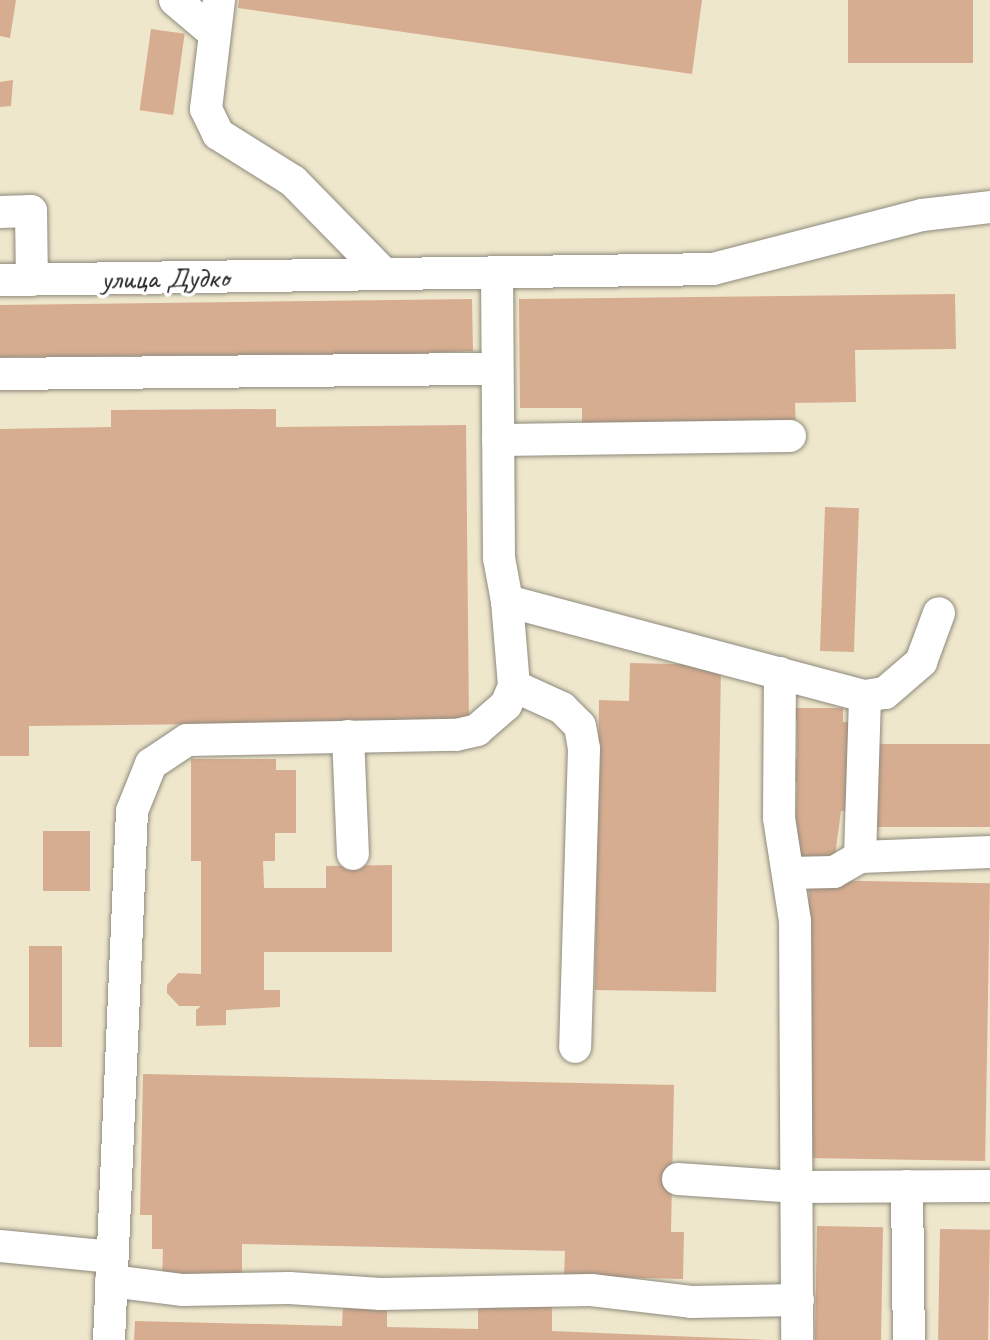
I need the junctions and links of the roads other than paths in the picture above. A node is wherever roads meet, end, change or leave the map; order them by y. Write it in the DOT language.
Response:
graph roads {
  1 [pos="175,0"];
  2 [pos="219,0"];
  3 [pos="214,33"];
  4 [pos="990,207"];
  5 [pos="0,212"];
  6 [pos="381,271"];
  7 [pos="497,272"];
  8 [pos="0,280"];
  9 [pos="33,280"];
  10 [pos="497,369"];
  11 [pos="0,374"];
  12 [pos="790,436"];
  13 [pos="498,440"];
  14 [pos="507,601"];
  15 [pos="939,613"];
  16 [pos="780,673"];
  17 [pos="514,686"];
  18 [pos="865,696"];
  19 [pos="348,737"];
  20 [pos="990,852"];
  21 [pos="353,854"];
  22 [pos="860,857"];
  23 [pos="789,873"];
  24 [pos="575,1046"];
  25 [pos="678,1179"];
  26 [pos="907,1186"];
  27 [pos="990,1186"];
  28 [pos="794,1187"];
  29 [pos="0,1246"];
  30 [pos="112,1269"];
  31 [pos="798,1300"];
  32 [pos="109,1340"];
  33 [pos="797,1340"];
  34 [pos="909,1340"];
  1 -- 3 [label="street"];
  2 -- 3 [label="street"];
  3 -- 6 [label="street"];
  4 -- 7 [label="street, улица Дудко"];
  5 -- 9 [label="street"];
  6 -- 7 [label="street, улица Дудко"];
  6 -- 9 [label="street, улица Дудко"];
  7 -- 10 [label="street"];
  8 -- 9 [label="street, улица Дудко"];
  10 -- 11 [label="street"];
  10 -- 13 [label="street"];
  12 -- 13 [label="street"];
  13 -- 14 [label="street"];
  14 -- 16 [label="street"];
  14 -- 17 [label="street"];
  15 -- 18 [label="street"];
  16 -- 18 [label="street"];
  16 -- 23 [label="street"];
  17 -- 19 [label="street"];
  17 -- 24 [label="street"];
  18 -- 22 [label="street"];
  19 -- 21 [label="street"];
  19 -- 30 [label="street"];
  20 -- 22 [label="street"];
  22 -- 23 [label="street"];
  23 -- 28 [label="street"];
  25 -- 28 [label="street"];
  26 -- 27 [label="street"];
  26 -- 28 [label="street"];
  26 -- 34 [label="street"];
  28 -- 31 [label="street"];
  29 -- 30 [label="street"];
  30 -- 31 [label="street"];
  30 -- 32 [label="street"];
  31 -- 33 [label="street"];
}
